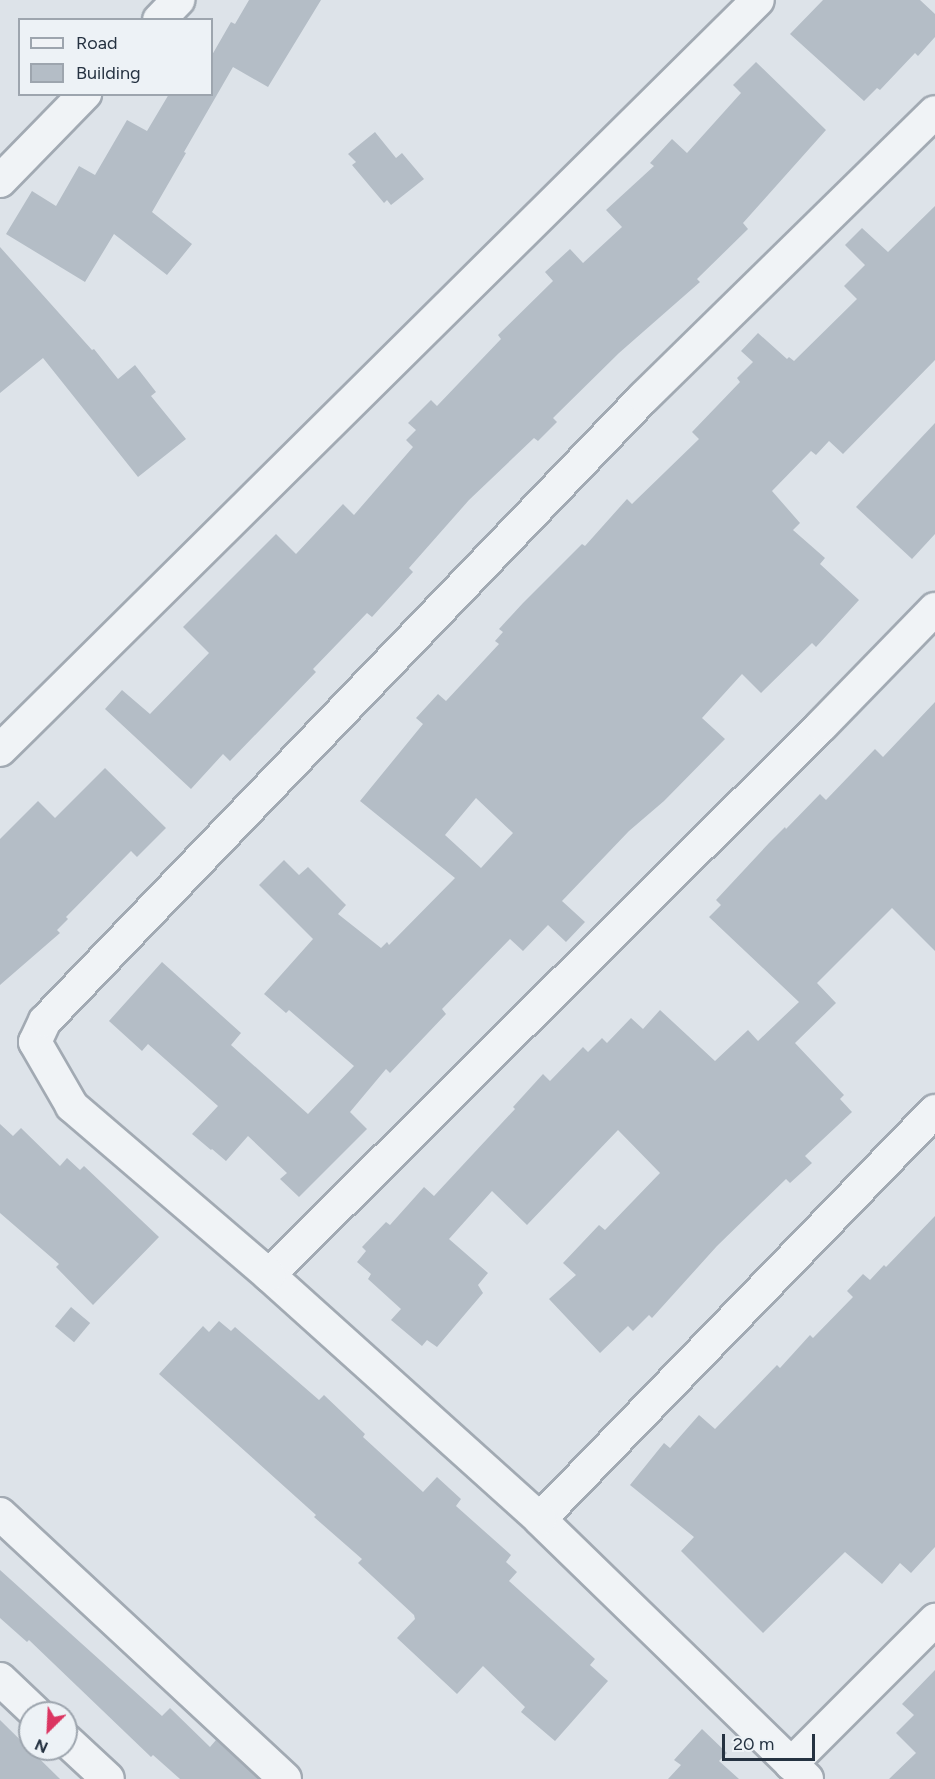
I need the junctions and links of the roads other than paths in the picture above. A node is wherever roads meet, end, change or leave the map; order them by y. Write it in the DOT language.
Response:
graph roads {
  1 [pos="178,0"];
  2 [pos="758,0"];
  3 [pos="161,18"];
  4 [pos="83,96"];
  5 [pos="935,112"];
  6 [pos="0,181"];
  7 [pos="935,609"];
  8 [pos="0,750"];
  9 [pos="935,1111"];
  10 [pos="269,1275"];
  11 [pos="0,1514"];
  12 [pos="540,1519"];
  13 [pos="935,1620"];
  14 [pos="0,1679"];
  15 [pos="23,1701"];
  16 [pos="78,1751"];
  17 [pos="799,1772"];
  18 [pos="108,1779"];
  19 [pos="285,1779"];
  1 -- 3 [label="street"];
  2 -- 8 [label="street"];
  4 -- 6 [label="street"];
  5 -- 10 [label="street"];
  7 -- 10 [label="street"];
  9 -- 12 [label="street"];
  10 -- 12 [label="street"];
  11 -- 19 [label="street"];
  12 -- 17 [label="street"];
  13 -- 17 [label="street"];
  14 -- 15 [label="street"];
  16 -- 18 [label="street"];
}
